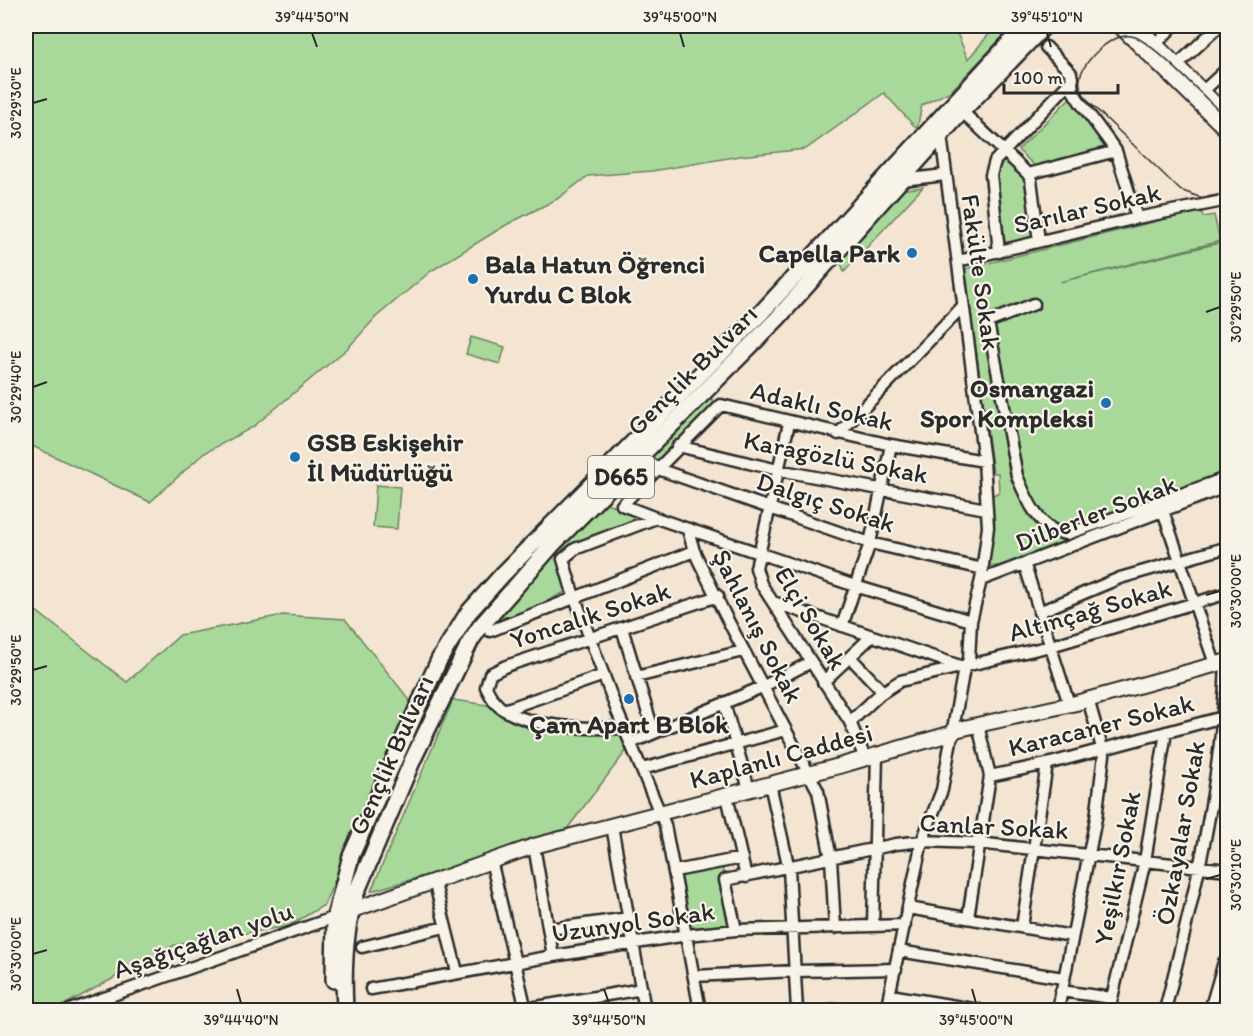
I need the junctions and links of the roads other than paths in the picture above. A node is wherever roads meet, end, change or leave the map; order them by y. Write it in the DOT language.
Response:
graph roads {
  1 [pos="1025,26"];
  2 [pos="1044,26"];
  3 [pos="1120,26"];
  4 [pos="1137,26"];
  5 [pos="1173,26"];
  6 [pos="1219,26"];
  7 [pos="1155,45"];
  8 [pos="1046,47"];
  9 [pos="1176,66"];
  10 [pos="1227,68"];
  11 [pos="1073,79"];
  12 [pos="1202,92"];
  13 [pos="968,117"];
  14 [pos="1227,117"];
  15 [pos="1227,131"];
  16 [pos="941,135"];
  17 [pos="1116,151"];
  18 [pos="1002,152"];
  19 [pos="1028,174"];
  20 [pos="945,175"];
  21 [pos="902,180"];
  22 [pos="1227,200"];
  23 [pos="1137,218"];
  24 [pos="1039,242"];
  25 [pos="999,252"];
  26 [pos="957,261"];
  27 [pos="1034,304"];
  28 [pos="963,306"];
  29 [pos="789,423"];
  30 [pos="838,434"];
  31 [pos="891,445"];
  32 [pos="678,446"];
  33 [pos="640,457"];
  34 [pos="984,461"];
  35 [pos="658,469"];
  36 [pos="778,470"];
  37 [pos="1227,477"];
  38 [pos="1227,486"];
  39 [pos="882,490"];
  40 [pos="1162,507"];
  41 [pos="769,509"];
  42 [pos="986,509"];
  43 [pos="656,518"];
  44 [pos="688,530"];
  45 [pos="870,543"];
  46 [pos="1227,547"];
  47 [pos="694,550"];
  48 [pos="759,552"];
  49 [pos="1178,560"];
  50 [pos="1025,566"];
  51 [pos="983,569"];
  52 [pos="981,580"];
  53 [pos="855,586"];
  54 [pos="1227,593"];
  55 [pos="718,596"];
  56 [pos="575,598"];
  57 [pos="773,602"];
  58 [pos="1194,604"];
  59 [pos="1039,612"];
  60 [pos="971,621"];
  61 [pos="842,626"];
  62 [pos="622,628"];
  63 [pos="490,631"];
  64 [pos="871,637"];
  65 [pos="590,638"];
  66 [pos="1051,646"];
  67 [pos="743,651"];
  68 [pos="850,657"];
  69 [pos="811,662"];
  70 [pos="1223,662"];
  71 [pos="964,668"];
  72 [pos="604,675"];
  73 [pos="636,677"];
  74 [pos="824,682"];
  75 [pos="762,687"];
  76 [pos="884,692"];
  77 [pos="1088,699"];
  78 [pos="724,703"];
  79 [pos="1070,704"];
  80 [pos="504,710"];
  81 [pos="1223,717"];
  82 [pos="850,722"];
  83 [pos="978,725"];
  84 [pos="624,728"];
  85 [pos="786,730"];
  86 [pos="1166,732"];
  87 [pos="654,733"];
  88 [pos="953,733"];
  89 [pos="631,743"];
  90 [pos="735,745"];
  91 [pos="1102,750"];
  92 [pos="871,756"];
  93 [pos="1047,765"];
  94 [pos="642,769"];
  95 [pos="809,773"];
  96 [pos="990,776"];
  97 [pos="770,784"];
  98 [pos="749,789"];
  99 [pos="727,796"];
  100 [pos="660,813"];
  101 [pos="612,826"];
  102 [pos="922,841"];
  103 [pos="981,843"];
  104 [pos="534,846"];
  105 [pos="875,849"];
  106 [pos="1036,849"];
  107 [pos="1088,855"];
  108 [pos="742,858"];
  109 [pos="831,859"];
  110 [pos="491,860"];
  111 [pos="1145,861"];
  112 [pos="1198,867"];
  113 [pos="789,868"];
  114 [pos="1227,870"];
  115 [pos="675,871"];
  116 [pos="746,877"];
  117 [pos="434,880"];
  118 [pos="908,908"];
  119 [pos="350,911"];
  120 [pos="335,917"];
  121 [pos="628,918"];
  122 [pos="968,918"];
  123 [pos="905,925"];
  124 [pos="873,926"];
  125 [pos="445,927"];
  126 [pos="1022,927"];
  127 [pos="835,928"];
  128 [pos="550,929"];
  129 [pos="736,930"];
  130 [pos="792,930"];
  131 [pos="687,936"];
  132 [pos="1072,936"];
  133 [pos="633,943"];
  134 [pos="362,947"];
  135 [pos="899,951"];
  136 [pos="553,956"];
  137 [pos="1227,961"];
  138 [pos="514,963"];
  139 [pos="896,969"];
  140 [pos="795,970"];
  141 [pos="457,972"];
  142 [pos="694,976"];
  143 [pos="1063,978"];
  144 [pos="642,988"];
  145 [pos="371,989"];
  146 [pos="1061,990"];
  147 [pos="890,995"];
  148 [pos="1112,999"];
  149 [pos="886,1009"];
  150 [pos="965,1009"];
  151 [pos="525,1010"];
  152 [pos="836,1010"];
  153 [pos="70,1011"];
  154 [pos="335,1011"];
  155 [pos="345,1011"];
  156 [pos="645,1011"];
  157 [pos="699,1011"];
  158 [pos="797,1011"];
  159 [pos="831,1011"];
  160 [pos="979,1011"];
  161 [pos="1058,1011"];
  162 [pos="1109,1011"];
  163 [pos="1166,1011"];
  164 [pos="1210,1011"];
  1 -- 120 [label="highway, Gençlik Bulvarı / D665"];
  2 -- 16 [label="highway, Gençlik Bulvarı / D665"];
  3 -- 15 [label="main road"];
  4 -- 7 [label="main road"];
  5 -- 7 [label="street"];
  6 -- 9 [label="street"];
  7 -- 9 [label="main road"];
  8 -- 11 [label="street"];
  9 -- 12 [label="main road"];
  10 -- 12 [label="street"];
  11 -- 17 [label="street"];
  11 -- 18 [label="street"];
  12 -- 14 [label="main road"];
  13 -- 18 [label="street"];
  16 -- 20 [label="street, Fakülte Sokak"];
  16 -- 21 [label="highway, Gençlik Bulvarı / D665"];
  17 -- 19 [label="street"];
  17 -- 23 [label="street"];
  18 -- 19 [label="street"];
  18 -- 25 [label="street"];
  19 -- 24 [label="street"];
  20 -- 21 [label="street"];
  20 -- 26 [label="street, Fakülte Sokak"];
  21 -- 33 [label="highway, Gençlik Bulvarı / D665"];
  22 -- 23 [label="street, Sarılar Sokak"];
  23 -- 24 [label="street, Sarılar Sokak"];
  24 -- 25 [label="street, Sarılar Sokak"];
  25 -- 26 [label="street, Sarılar Sokak"];
  26 -- 28 [label="street, Fakülte Sokak"];
  27 -- 40 [label="street"];
  28 -- 30 [label="street"];
  28 -- 34 [label="street, Fakülte Sokak"];
  29 -- 30 [label="street, Adaklı Sokak"];
  29 -- 32 [label="street, Adaklı Sokak"];
  29 -- 36 [label="street, Elçi Sokak"];
  30 -- 31 [label="street, Adaklı Sokak"];
  31 -- 34 [label="street, Adaklı Sokak"];
  31 -- 39 [label="street"];
  32 -- 35 [label="street"];
  32 -- 36 [label="street, Karagözlü Sokak"];
  33 -- 35 [label="street, Dalgıç Sokak"];
  33 -- 119 [label="highway, Gençlik Bulvarı / D665"];
  34 -- 42 [label="street, Fakülte Sokak"];
  35 -- 41 [label="street, Dalgıç Sokak"];
  35 -- 43 [label="street"];
  36 -- 39 [label="street, Karagözlü Sokak"];
  36 -- 41 [label="street, Elçi Sokak"];
  37 -- 40 [label="street"];
  38 -- 40 [label="street, Dilberler Sokak"];
  39 -- 42 [label="street, Karagözlü Sokak"];
  39 -- 45 [label="street"];
  40 -- 49 [label="street"];
  40 -- 50 [label="street, Dilberler Sokak"];
  41 -- 45 [label="street, Dalgıç Sokak"];
  41 -- 48 [label="street, Elçi Sokak"];
  42 -- 51 [label="street, Fakülte Sokak"];
  43 -- 44 [label="street"];
  43 -- 56 [label="street"];
  44 -- 47 [label="street, Şahlanış Sokak"];
  44 -- 48 [label="street"];
  45 -- 51 [label="street, Dalgıç Sokak"];
  45 -- 53 [label="street"];
  46 -- 49 [label="street"];
  47 -- 55 [label="street, Şahlanış Sokak"];
  47 -- 56 [label="street"];
  48 -- 53 [label="street"];
  48 -- 57 [label="street, Elçi Sokak"];
  49 -- 58 [label="street"];
  49 -- 59 [label="street"];
  50 -- 52 [label="street, Dilberler Sokak"];
  50 -- 59 [label="street"];
  51 -- 52 [label="street, Fakülte Sokak"];
  52 -- 60 [label="street, Fakülte Sokak"];
  53 -- 60 [label="street"];
  53 -- 61 [label="street"];
  54 -- 58 [label="street, Altınçağ Sokak"];
  55 -- 62 [label="street, Yoncalık Sokak"];
  55 -- 67 [label="street, Şahlanış Sokak"];
  56 -- 63 [label="street"];
  56 -- 65 [label="street"];
  57 -- 61 [label="street"];
  57 -- 69 [label="street, Elçi Sokak"];
  58 -- 66 [label="street, Altınçağ Sokak"];
  58 -- 70 [label="street"];
  59 -- 66 [label="street"];
  60 -- 71 [label="street, Fakülte Sokak"];
  61 -- 64 [label="street"];
  62 -- 65 [label="street, Yoncalık Sokak"];
  62 -- 73 [label="street"];
  64 -- 68 [label="street"];
  64 -- 71 [label="street"];
  65 -- 72 [label="street"];
  65 -- 80 [label="street, Yoncalık Sokak"];
  66 -- 71 [label="street, Altınçağ Sokak"];
  66 -- 79 [label="street"];
  67 -- 73 [label="street"];
  67 -- 75 [label="street, Şahlanış Sokak"];
  68 -- 74 [label="street"];
  68 -- 76 [label="street"];
  69 -- 74 [label="street, Elçi Sokak"];
  69 -- 75 [label="street"];
  70 -- 77 [label="main road, Kaplanlı Caddesi"];
  70 -- 81 [label="street, Özkayalar Sokak"];
  71 -- 76 [label="street, Altınçağ Sokak"];
  71 -- 88 [label="street, Fakülte Sokak"];
  72 -- 80 [label="street"];
  72 -- 84 [label="street"];
  73 -- 87 [label="street"];
  74 -- 82 [label="street, Elçi Sokak"];
  75 -- 78 [label="street"];
  75 -- 85 [label="street, Şahlanış Sokak"];
  76 -- 82 [label="street, Altınçağ Sokak"];
  77 -- 79 [label="main road, Kaplanlı Caddesi"];
  77 -- 91 [label="street"];
  78 -- 87 [label="street"];
  78 -- 90 [label="street"];
  79 -- 83 [label="main road, Kaplanlı Caddesi"];
  80 -- 84 [label="street"];
  81 -- 86 [label="street, Karacaner Sokak"];
  81 -- 112 [label="street, Özkayalar Sokak"];
  82 -- 92 [label="street, Elçi Sokak"];
  83 -- 88 [label="main road, Kaplanlı Caddesi"];
  83 -- 96 [label="street"];
  84 -- 89 [label="street"];
  85 -- 90 [label="street"];
  85 -- 95 [label="street, Şahlanış Sokak"];
  86 -- 91 [label="street, Karacaner Sokak"];
  86 -- 111 [label="street, Yeşilkır Sokak"];
  87 -- 89 [label="street"];
  88 -- 92 [label="main road, Kaplanlı Caddesi"];
  88 -- 102 [label="street, Fakülte Sokak"];
  89 -- 94 [label="street"];
  90 -- 94 [label="street"];
  90 -- 98 [label="street"];
  91 -- 93 [label="street, Karacaner Sokak"];
  91 -- 107 [label="street"];
  92 -- 95 [label="main road, Kaplanlı Caddesi"];
  92 -- 105 [label="street"];
  93 -- 96 [label="street, Karacaner Sokak"];
  93 -- 106 [label="street"];
  94 -- 100 [label="street"];
  95 -- 97 [label="main road, Kaplanlı Caddesi"];
  95 -- 109 [label="street, Şahlanış Sokak"];
  96 -- 103 [label="street"];
  97 -- 98 [label="main road, Kaplanlı Caddesi"];
  97 -- 113 [label="street"];
  98 -- 99 [label="main road, Kaplanlı Caddesi"];
  99 -- 100 [label="main road, Kaplanlı Caddesi"];
  99 -- 108 [label="street"];
  100 -- 101 [label="main road, Kaplanlı Caddesi"];
  100 -- 115 [label="street"];
  101 -- 104 [label="main road, Kaplanlı Caddesi"];
  101 -- 121 [label="street"];
  102 -- 103 [label="street, Canlar Sokak"];
  102 -- 105 [label="street, Canlar Sokak"];
  102 -- 118 [label="street, Fakülte Sokak"];
  103 -- 106 [label="street, Canlar Sokak"];
  103 -- 122 [label="street"];
  104 -- 110 [label="main road, Kaplanlı Caddesi"];
  104 -- 128 [label="street"];
  105 -- 109 [label="street, Canlar Sokak"];
  105 -- 124 [label="street"];
  106 -- 107 [label="street, Canlar Sokak"];
  106 -- 126 [label="street"];
  107 -- 111 [label="street, Canlar Sokak"];
  107 -- 132 [label="street"];
  108 -- 115 [label="street"];
  108 -- 116 [label="street"];
  109 -- 113 [label="street, Canlar Sokak"];
  109 -- 127 [label="street, Şahlanış Sokak"];
  110 -- 117 [label="main road, Kaplanlı Caddesi"];
  110 -- 138 [label="street"];
  111 -- 112 [label="street, Canlar Sokak"];
  111 -- 148 [label="street, Yeşilkır Sokak"];
  112 -- 114 [label="street, Canlar Sokak"];
  112 -- 163 [label="street, Özkayalar Sokak"];
  113 -- 116 [label="street, Canlar Sokak"];
  113 -- 130 [label="street"];
  115 -- 131 [label="street"];
  116 -- 129 [label="street, Canlar Sokak"];
  117 -- 119 [label="main road, Kaplanlı Caddesi"];
  117 -- 125 [label="street"];
  118 -- 122 [label="street"];
  118 -- 123 [label="street, Fakülte Sokak"];
  119 -- 120 [label="street, Aşağıçağlan yolu"];
  119 -- 155 [label="highway, Gençlik Bulvarı / D665"];
  120 -- 153 [label="street, Aşağıçağlan yolu"];
  120 -- 154 [label="highway, Gençlik Bulvarı / D665"];
  121 -- 128 [label="street"];
  121 -- 133 [label="street"];
  122 -- 126 [label="street"];
  123 -- 124 [label="street, Uzunyol Sokak"];
  123 -- 135 [label="street, Fakülte Sokak"];
  124 -- 127 [label="street, Uzunyol Sokak"];
  125 -- 134 [label="street"];
  125 -- 141 [label="street"];
  126 -- 132 [label="street"];
  127 -- 130 [label="street, Uzunyol Sokak"];
  128 -- 136 [label="street"];
  129 -- 130 [label="street, Uzunyol Sokak"];
  129 -- 131 [label="street, Uzunyol Sokak"];
  130 -- 140 [label="street"];
  131 -- 133 [label="street, Uzunyol Sokak"];
  131 -- 142 [label="street"];
  132 -- 143 [label="street"];
  133 -- 136 [label="street, Uzunyol Sokak"];
  133 -- 144 [label="street"];
  135 -- 139 [label="street, Fakülte Sokak"];
  135 -- 143 [label="street"];
  136 -- 138 [label="street, Uzunyol Sokak"];
  137 -- 164 [label="street"];
  138 -- 141 [label="street, Uzunyol Sokak"];
  138 -- 151 [label="street"];
  139 -- 140 [label="street"];
  139 -- 147 [label="street, Fakülte Sokak"];
  140 -- 142 [label="street"];
  140 -- 158 [label="street"];
  141 -- 145 [label="street, Uzunyol Sokak"];
  142 -- 157 [label="street"];
  143 -- 146 [label="street"];
  144 -- 151 [label="street"];
  144 -- 156 [label="street"];
  146 -- 148 [label="street"];
  146 -- 161 [label="street"];
  147 -- 149 [label="street, Fakülte Sokak"];
  147 -- 150 [label="street"];
  148 -- 162 [label="street, Yeşilkır Sokak"];
  149 -- 152 [label="street"];
  150 -- 160 [label="street"];
  152 -- 159 [label="street"];
}
